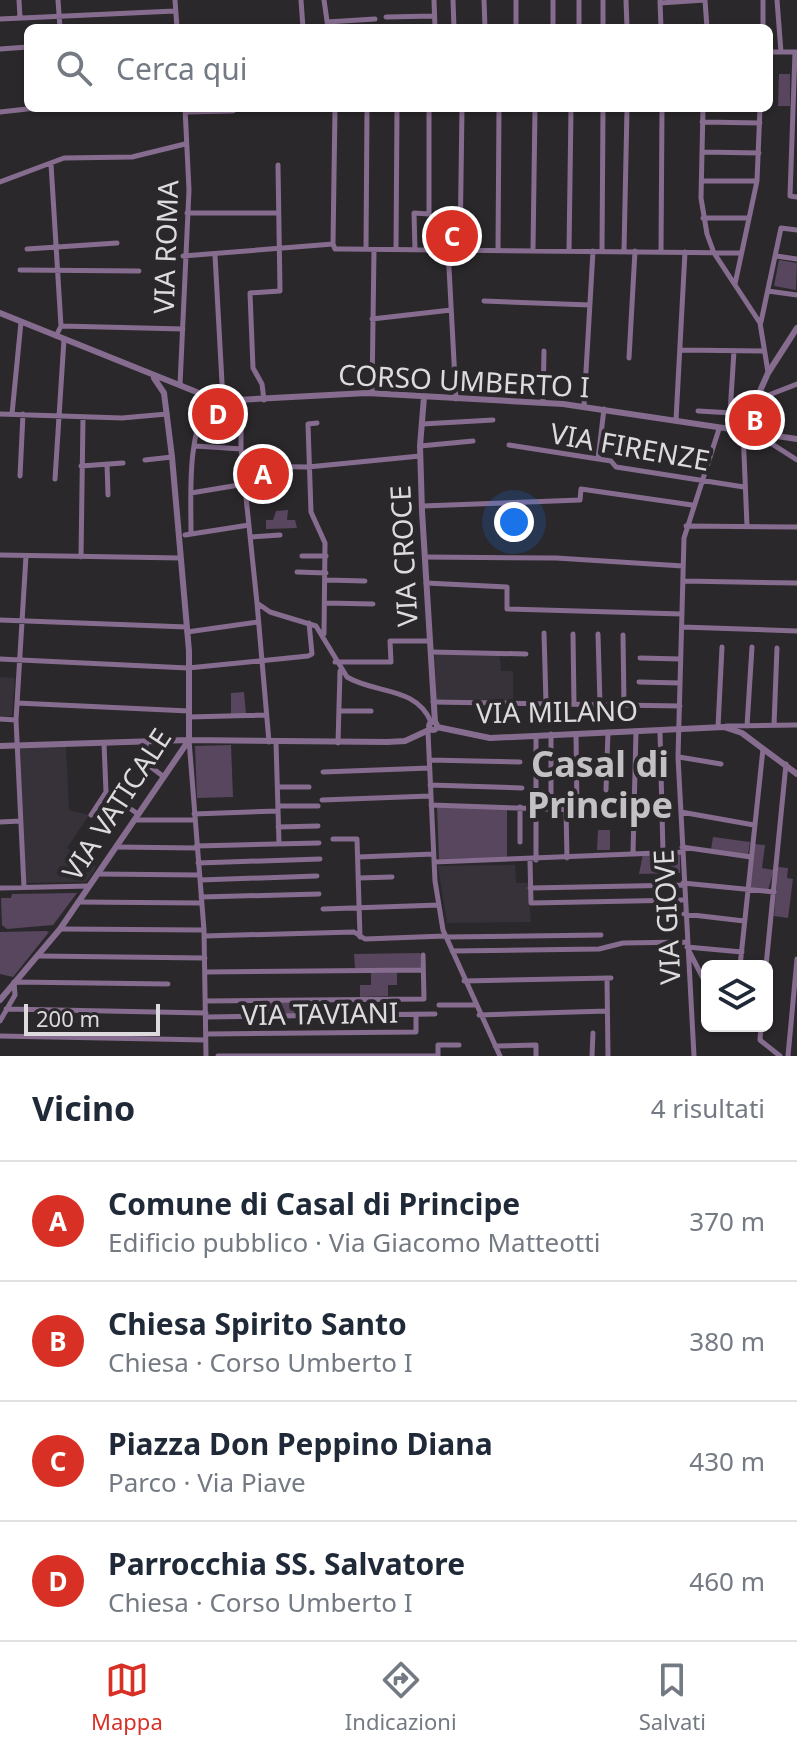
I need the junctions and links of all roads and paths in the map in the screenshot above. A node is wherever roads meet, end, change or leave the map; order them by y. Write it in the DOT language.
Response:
graph roads {
  1 [pos="19,0"];
  2 [pos="58,0"];
  3 [pos="175,0"];
  4 [pos="301,0"];
  5 [pos="324,0"];
  6 [pos="434,0"];
  7 [pos="453,0"];
  8 [pos="484,0"];
  9 [pos="516,0"];
  10 [pos="553,0"];
  11 [pos="579,0"];
  12 [pos="603,0"];
  13 [pos="626,0"];
  14 [pos="705,0"];
  15 [pos="763,0"];
  16 [pos="777,0"];
  17 [pos="660,1"];
  18 [pos="175,11"];
  19 [pos="59,16"];
  20 [pos="434,16"];
  21 [pos="386,17"];
  22 [pos="20,18"];
  23 [pos="0,19"];
  24 [pos="375,19"];
  25 [pos="60,24"];
  26 [pos="177,24"];
  27 [pos="303,24"];
  28 [pos="327,24"];
  29 [pos="335,24"];
  30 [pos="435,24"];
  31 [pos="454,24"];
  32 [pos="485,24"];
  33 [pos="516,24"];
  34 [pos="553,24"];
  35 [pos="579,24"];
  36 [pos="603,24"];
  37 [pos="627,24"];
  38 [pos="661,24"];
  39 [pos="707,24"];
  40 [pos="763,24"];
  41 [pos="24,47"];
  42 [pos="0,49"];
  43 [pos="773,52"];
  44 [pos="781,52"];
  45 [pos="796,52"];
  46 [pos="24,109"];
  47 [pos="0,112"];
  48 [pos="186,112"];
  49 [pos="335,112"];
  50 [pos="367,112"];
  51 [pos="397,112"];
  52 [pos="429,112"];
  53 [pos="462,112"];
  54 [pos="499,112"];
  55 [pos="535,112"];
  56 [pos="571,112"];
  57 [pos="603,112"];
  58 [pos="627,112"];
  59 [pos="662,112"];
  60 [pos="703,112"];
  61 [pos="760,112"];
  62 [pos="702,122"];
  63 [pos="760,123"];
  64 [pos="185,144"];
  65 [pos="702,152"];
  66 [pos="759,153"];
  67 [pos="51,164"];
  68 [pos="278,165"];
  69 [pos="701,181"];
  70 [pos="757,181"];
  71 [pos="0,182"];
  72 [pos="797,197"];
  73 [pos="187,213"];
  74 [pos="278,213"];
  75 [pos="703,218"];
  76 [pos="749,218"];
  77 [pos="797,230"];
  78 [pos="117,243"];
  79 [pos="333,244"];
  80 [pos="58,247"];
  81 [pos="27,249"];
  82 [pos="278,249"];
  83 [pos="448,249"];
  84 [pos="460,249"];
  85 [pos="370,250"];
  86 [pos="396,250"];
  87 [pos="415,250"];
  88 [pos="498,250"];
  89 [pos="533,250"];
  90 [pos="569,251"];
  91 [pos="593,251"];
  92 [pos="602,251"];
  93 [pos="624,251"];
  94 [pos="635,251"];
  95 [pos="661,252"];
  96 [pos="685,252"];
  97 [pos="714,253"];
  98 [pos="741,253"];
  99 [pos="215,254"];
  100 [pos="183,256"];
  101 [pos="776,256"];
  102 [pos="797,259"];
  103 [pos="20,270"];
  104 [pos="58,271"];
  105 [pos="139,271"];
  106 [pos="735,284"];
  107 [pos="768,291"];
  108 [pos="797,295"];
  109 [pos="484,301"];
  110 [pos="590,305"];
  111 [pos="451,310"];
  112 [pos="0,313"];
  113 [pos="372,319"];
  114 [pos="21,322"];
  115 [pos="760,323"];
  116 [pos="61,326"];
  117 [pos="797,328"];
  118 [pos="183,329"];
  119 [pos="56,336"];
  120 [pos="64,339"];
  121 [pos="794,339"];
  122 [pos="680,350"];
  123 [pos="544,351"];
  124 [pos="734,351"];
  125 [pos="763,351"];
  126 [pos="629,358"];
  127 [pos="133,367"];
  128 [pos="768,373"];
  129 [pos="797,384"];
  130 [pos="178,386"];
  131 [pos="372,393"];
  132 [pos="424,397"];
  133 [pos="209,398"];
  134 [pos="265,400"];
  135 [pos="456,400"];
  136 [pos="756,400"];
  137 [pos="223,401"];
  138 [pos="241,402"];
  139 [pos="543,403"];
  140 [pos="584,406"];
  141 [pos="604,409"];
  142 [pos="698,411"];
  143 [pos="734,413"];
  144 [pos="0,414"];
  145 [pos="12,414"];
  146 [pos="23,414"];
  147 [pos="167,414"];
  148 [pos="59,416"];
  149 [pos="83,417"];
  150 [pos="493,420"];
  151 [pos="676,420"];
  152 [pos="317,423"];
  153 [pos="422,424"];
  154 [pos="719,429"];
  155 [pos="731,430"];
  156 [pos="743,430"];
  157 [pos="755,432"];
  158 [pos="797,439"];
  159 [pos="473,441"];
  160 [pos="509,445"];
  161 [pos="196,446"];
  162 [pos="420,446"];
  163 [pos="241,449"];
  164 [pos="420,456"];
  165 [pos="172,457"];
  166 [pos="598,459"];
  167 [pos="145,460"];
  168 [pos="797,460"];
  169 [pos="123,463"];
  170 [pos="107,464"];
  171 [pos="81,466"];
  172 [pos="245,466"];
  173 [pos="308,467"];
  174 [pos="20,476"];
  175 [pos="55,479"];
  176 [pos="704,480"];
  177 [pos="245,484"];
  178 [pos="744,487"];
  179 [pos="191,493"];
  180 [pos="108,495"];
  181 [pos="692,505"];
  182 [pos="422,506"];
  183 [pos="249,525"];
  184 [pos="686,526"];
  185 [pos="747,526"];
  186 [pos="797,527"];
  187 [pos="280,535"];
  188 [pos="251,537"];
  189 [pos="0,555"];
  190 [pos="26,556"];
  191 [pos="302,556"];
  192 [pos="326,556"];
  193 [pos="81,557"];
  194 [pos="425,557"];
  195 [pos="181,558"];
  196 [pos="683,566"];
  197 [pos="297,572"];
  198 [pos="326,576"];
  199 [pos="365,581"];
  200 [pos="683,581"];
  201 [pos="426,583"];
  202 [pos="797,583"];
  203 [pos="257,603"];
  204 [pos="326,603"];
  205 [pos="373,604"];
  206 [pos="682,614"];
  207 [pos="0,620"];
  208 [pos="21,621"];
  209 [pos="258,622"];
  210 [pos="309,623"];
  211 [pos="682,627"];
  212 [pos="187,629"];
  213 [pos="797,631"];
  214 [pos="544,633"];
  215 [pos="573,634"];
  216 [pos="598,634"];
  217 [pos="324,635"];
  218 [pos="623,635"];
  219 [pos="429,641"];
  220 [pos="722,647"];
  221 [pos="752,647"];
  222 [pos="777,648"];
  223 [pos="430,652"];
  224 [pos="526,654"];
  225 [pos="640,658"];
  226 [pos="0,659"];
  227 [pos="681,659"];
  228 [pos="19,660"];
  229 [pos="261,661"];
  230 [pos="335,662"];
  231 [pos="188,668"];
  232 [pos="340,671"];
  233 [pos="639,682"];
  234 [pos="680,683"];
  235 [pos="432,702"];
  236 [pos="17,703"];
  237 [pos="546,703"];
  238 [pos="574,704"];
  239 [pos="600,704"];
  240 [pos="624,705"];
  241 [pos="680,706"];
  242 [pos="339,711"];
  243 [pos="371,711"];
  244 [pos="189,714"];
  245 [pos="266,715"];
  246 [pos="0,719"];
  247 [pos="16,720"];
  248 [pos="432,724"];
  249 [pos="774,725"];
  250 [pos="797,725"];
  251 [pos="747,726"];
  252 [pos="721,727"];
  253 [pos="679,729"];
  254 [pos="608,731"];
  255 [pos="636,731"];
  256 [pos="576,732"];
  257 [pos="660,732"];
  258 [pos="551,733"];
  259 [pos="536,735"];
  260 [pos="189,740"];
  261 [pos="146,742"];
  262 [pos="272,742"];
  263 [pos="104,743"];
  264 [pos="338,744"];
  265 [pos="0,746"];
  266 [pos="16,746"];
  267 [pos="763,748"];
  268 [pos="678,757"];
  269 [pos="429,760"];
  270 [pos="520,762"];
  271 [pos="721,764"];
  272 [pos="786,764"];
  273 [pos="430,768"];
  274 [pos="323,772"];
  275 [pos="797,774"];
  276 [pos="164,777"];
  277 [pos="430,785"];
  278 [pos="277,787"];
  279 [pos="309,787"];
  280 [pos="522,788"];
  281 [pos="606,790"];
  282 [pos="106,792"];
  283 [pos="430,796"];
  284 [pos="322,800"];
  285 [pos="431,805"];
  286 [pos="318,806"];
  287 [pos="520,807"];
  288 [pos="278,808"];
  289 [pos="535,808"];
  290 [pos="551,809"];
  291 [pos="566,810"];
  292 [pos="681,812"];
  293 [pos="91,815"];
  294 [pos="136,817"];
  295 [pos="194,817"];
  296 [pos="21,821"];
  297 [pos="0,822"];
  298 [pos="754,825"];
  299 [pos="318,826"];
  300 [pos="278,827"];
  301 [pos="333,839"];
  302 [pos="520,842"];
  303 [pos="279,843"];
  304 [pos="319,843"];
  305 [pos="116,847"];
  306 [pos="196,847"];
  307 [pos="682,850"];
  308 [pos="663,852"];
  309 [pos="633,853"];
  310 [pos="434,854"];
  311 [pos="358,857"];
  312 [pos="751,857"];
  313 [pos="567,858"];
  314 [pos="320,859"];
  315 [pos="533,860"];
  316 [pos="434,862"];
  317 [pos="198,863"];
  318 [pos="98,874"];
  319 [pos="317,876"];
  320 [pos="200,877"];
  321 [pos="392,877"];
  322 [pos="358,878"];
  323 [pos="683,884"];
  324 [pos="89,886"];
  325 [pos="24,887"];
  326 [pos="0,888"];
  327 [pos="530,888"];
  328 [pos="748,889"];
  329 [pos="774,892"];
  330 [pos="319,894"];
  331 [pos="201,900"];
  332 [pos="683,900"];
  333 [pos="78,902"];
  334 [pos="439,905"];
  335 [pos="359,908"];
  336 [pos="323,909"];
  337 [pos="684,914"];
  338 [pos="744,921"];
  339 [pos="60,929"];
  340 [pos="204,933"];
  341 [pos="601,935"];
  342 [pos="445,936"];
  343 [pos="360,938"];
  344 [pos="687,945"];
  345 [pos="451,951"];
  346 [pos="742,952"];
  347 [pos="423,955"];
  348 [pos="37,956"];
  349 [pos="205,958"];
  350 [pos="797,959"];
  351 [pos="741,960"];
  352 [pos="767,960"];
  353 [pos="423,970"];
  354 [pos="205,972"];
  355 [pos="701,974"];
  356 [pos="464,981"];
  357 [pos="14,982"];
  358 [pos="168,984"];
  359 [pos="0,1000"];
  360 [pos="206,1001"];
  361 [pos="439,1005"];
  362 [pos="475,1005"];
  363 [pos="6,1009"];
  364 [pos="607,1011"];
  365 [pos="416,1014"];
  366 [pos="435,1014"];
  367 [pos="206,1015"];
  368 [pos="479,1015"];
  369 [pos="0,1021"];
  370 [pos="760,1032"];
  371 [pos="593,1033"];
  372 [pos="0,1036"];
  373 [pos="206,1037"];
  374 [pos="459,1045"];
  375 [pos="495,1046"];
  376 [pos="206,1056"];
  377 [pos="218,1056"];
  378 [pos="500,1056"];
  379 [pos="536,1056"];
  380 [pos="592,1056"];
  381 [pos="608,1056"];
  382 [pos="694,1056"];
  383 [pos="780,1056"];
  384 [pos="788,1056"];
  1 -- 22 [label="street"];
  2 -- 19 [label="street"];
  3 -- 18 [label="street"];
  4 -- 27 [label="street"];
  5 -- 28 [label="street"];
  6 -- 20 [label="street"];
  7 -- 31 [label="street"];
  8 -- 32 [label="street"];
  9 -- 33 [label="street"];
  10 -- 34 [label="street"];
  11 -- 35 [label="street"];
  12 -- 36 [label="street"];
  13 -- 37 [label="street"];
  14 -- 17 [label="street"];
  14 -- 39 [label="street"];
  15 -- 40 [label="street"];
  16 -- 44 [label="street"];
  17 -- 38 [label="street"];
  18 -- 19 [label="street"];
  18 -- 26 [label="street"];
  19 -- 22 [label="street"];
  19 -- 25 [label="street"];
  20 -- 21 [label="street"];
  20 -- 30 [label="street"];
  22 -- 23 [label="street"];
  24 -- 29 [label="street"];
  41 -- 42 [label="street"];
  43 -- 44 [label="street"];
  44 -- 45 [label="street"];
  45 -- 72 [label="street"];
  46 -- 47 [label="street"];
  48 -- 64 [label="street, VIA ROMA"];
  49 -- 79 [label="street"];
  50 -- 85 [label="street"];
  51 -- 86 [label="street"];
  52 -- 87 [label="street"];
  53 -- 84 [label="street"];
  54 -- 88 [label="street"];
  55 -- 89 [label="street"];
  56 -- 90 [label="street"];
  57 -- 92 [label="street"];
  58 -- 93 [label="street"];
  59 -- 95 [label="street"];
  60 -- 62 [label="street"];
  61 -- 63 [label="street"];
  62 -- 63 [label="street"];
  62 -- 65 [label="street"];
  63 -- 66 [label="street"];
  64 -- 67 [label="street"];
  64 -- 73 [label="street, VIA ROMA"];
  65 -- 66 [label="street"];
  65 -- 69 [label="street"];
  66 -- 70 [label="street"];
  67 -- 71 [label="street"];
  67 -- 80 [label="street"];
  68 -- 74 [label="street"];
  69 -- 70 [label="street"];
  69 -- 75 [label="street"];
  70 -- 76 [label="street"];
  73 -- 74 [label="street"];
  73 -- 100 [label="street, VIA ROMA"];
  74 -- 82 [label="street"];
  75 -- 76 [label="street"];
  75 -- 97 [label="street"];
  76 -- 98 [label="street"];
  77 -- 101 [label="street"];
  78 -- 80 [label="street"];
  79 -- 82 [label="street"];
  79 -- 85 [label="street"];
  80 -- 81 [label="street"];
  80 -- 104 [label="street"];
  82 -- 99 [label="street"];
  82 -- 134 [label="street"];
  83 -- 84 [label="street"];
  83 -- 87 [label="street"];
  83 -- 111 [label="street"];
  84 -- 88 [label="street"];
  85 -- 86 [label="street"];
  85 -- 113 [label="street"];
  86 -- 87 [label="street"];
  88 -- 89 [label="street"];
  89 -- 90 [label="street"];
  90 -- 91 [label="street"];
  91 -- 92 [label="street"];
  91 -- 110 [label="street"];
  92 -- 93 [label="street"];
  93 -- 94 [label="street"];
  94 -- 95 [label="street"];
  94 -- 126 [label="street"];
  95 -- 96 [label="street"];
  96 -- 97 [label="street"];
  96 -- 122 [label="street"];
  97 -- 98 [label="street"];
  97 -- 106 [label="street"];
  98 -- 106 [label="street"];
  99 -- 100 [label="street"];
  99 -- 137 [label="street"];
  100 -- 118 [label="street, VIA ROMA"];
  101 -- 102 [label="street"];
  101 -- 107 [label="street"];
  103 -- 104 [label="street"];
  104 -- 105 [label="street"];
  104 -- 116 [label="street"];
  106 -- 115 [label="street"];
  107 -- 108 [label="street"];
  107 -- 115 [label="street"];
  109 -- 110 [label="street"];
  110 -- 140 [label="street"];
  111 -- 113 [label="street"];
  111 -- 135 [label="street"];
  112 -- 114 [label="street, CORSO UMBERTO I"];
  113 -- 131 [label="street"];
  114 -- 119 [label="street, CORSO UMBERTO I"];
  114 -- 145 [label="street"];
  115 -- 128 [label="street"];
  116 -- 118 [label="street"];
  116 -- 119 [label="street"];
  117 -- 121 [label="street"];
  118 -- 130 [label="street, VIA ROMA"];
  119 -- 120 [label="street, CORSO UMBERTO I"];
  120 -- 127 [label="street, CORSO UMBERTO I"];
  120 -- 148 [label="street"];
  121 -- 128 [label="street"];
  122 -- 124 [label="street"];
  122 -- 151 [label="street"];
  123 -- 139 [label="street"];
  124 -- 125 [label="street"];
  124 -- 143 [label="street"];
  127 -- 130 [label="street, CORSO UMBERTO I"];
  127 -- 147 [label="street, VIA VATICALE"];
  128 -- 136 [label="street"];
  129 -- 136 [label="street"];
  130 -- 133 [label="street, CORSO UMBERTO I"];
  130 -- 147 [label="street, VIA VATICALE"];
  131 -- 132 [label="street, CORSO UMBERTO I"];
  131 -- 134 [label="street, CORSO UMBERTO I"];
  132 -- 135 [label="street, CORSO UMBERTO I"];
  132 -- 153 [label="street, VIA CROCE"];
  133 -- 137 [label="street, CORSO UMBERTO I"];
  133 -- 161 [label="street"];
  134 -- 138 [label="street, CORSO UMBERTO I"];
  135 -- 139 [label="street, CORSO UMBERTO I"];
  136 -- 143 [label="street"];
  137 -- 138 [label="street, CORSO UMBERTO I"];
  138 -- 163 [label="street"];
  139 -- 140 [label="street, CORSO UMBERTO I"];
  140 -- 141 [label="street, CORSO UMBERTO I"];
  141 -- 151 [label="street, CORSO UMBERTO I"];
  141 -- 166 [label="street"];
  142 -- 143 [label="street"];
  143 -- 155 [label="street"];
  144 -- 145 [label="street"];
  145 -- 146 [label="street"];
  146 -- 148 [label="street"];
  146 -- 174 [label="street"];
  147 -- 149 [label="street"];
  147 -- 165 [label="street, VIA VATICALE"];
  148 -- 149 [label="street"];
  148 -- 175 [label="street"];
  149 -- 171 [label="street"];
  150 -- 153 [label="street"];
  151 -- 154 [label="street, CORSO UMBERTO I"];
  152 -- 173 [label="street"];
  153 -- 162 [label="street, VIA CROCE"];
  154 -- 155 [label="street, CORSO UMBERTO I"];
  154 -- 176 [label="street, VIA GIOVE"];
  155 -- 156 [label="street, CORSO UMBERTO I"];
  156 -- 157 [label="street, CORSO UMBERTO I"];
  156 -- 178 [label="street"];
  157 -- 158 [label="street, CORSO UMBERTO I"];
  157 -- 168 [label="street"];
  159 -- 162 [label="street"];
  160 -- 166 [label="street, VIA FIRENZE"];
  161 -- 163 [label="street"];
  161 -- 179 [label="street"];
  162 -- 164 [label="street, VIA CROCE"];
  163 -- 172 [label="street"];
  164 -- 173 [label="street"];
  164 -- 182 [label="street, VIA CROCE"];
  165 -- 167 [label="street"];
  165 -- 195 [label="street, VIA VATICALE"];
  166 -- 176 [label="street, VIA FIRENZE"];
  169 -- 170 [label="street"];
  170 -- 171 [label="street"];
  170 -- 180 [label="street"];
  171 -- 193 [label="street"];
  172 -- 173 [label="street"];
  172 -- 177 [label="street"];
  173 -- 192 [label="street"];
  176 -- 178 [label="street, VIA FIRENZE"];
  176 -- 181 [label="street, VIA GIOVE"];
  177 -- 179 [label="street"];
  177 -- 183 [label="street"];
  178 -- 185 [label="street"];
  179 -- 183 [label="street"];
  181 -- 182 [label="street"];
  181 -- 184 [label="street, VIA GIOVE"];
  182 -- 194 [label="street, VIA CROCE"];
  183 -- 188 [label="street"];
  184 -- 185 [label="street"];
  184 -- 196 [label="street, VIA GIOVE"];
  185 -- 186 [label="street"];
  187 -- 188 [label="street"];
  188 -- 203 [label="street"];
  189 -- 190 [label="street"];
  190 -- 193 [label="street"];
  190 -- 208 [label="street"];
  191 -- 192 [label="street"];
  192 -- 198 [label="street"];
  193 -- 195 [label="street"];
  194 -- 196 [label="street"];
  194 -- 201 [label="street, VIA CROCE"];
  195 -- 212 [label="street, VIA VATICALE"];
  196 -- 200 [label="street, VIA GIOVE"];
  197 -- 198 [label="street"];
  198 -- 199 [label="street"];
  198 -- 204 [label="street"];
  200 -- 202 [label="street"];
  200 -- 206 [label="street, VIA GIOVE"];
  201 -- 206 [label="street"];
  201 -- 219 [label="street, VIA CROCE"];
  203 -- 209 [label="street"];
  203 -- 210 [label="street"];
  204 -- 205 [label="street"];
  204 -- 217 [label="street"];
  206 -- 211 [label="street, VIA GIOVE"];
  207 -- 208 [label="street"];
  208 -- 212 [label="street"];
  208 -- 228 [label="street"];
  209 -- 212 [label="street"];
  209 -- 229 [label="street"];
  210 -- 217 [label="street"];
  210 -- 229 [label="street"];
  211 -- 213 [label="street"];
  211 -- 227 [label="street, VIA GIOVE"];
  212 -- 231 [label="street, VIA VATICALE"];
  214 -- 237 [label="street"];
  215 -- 238 [label="street"];
  216 -- 239 [label="street"];
  217 -- 230 [label="street"];
  218 -- 240 [label="street"];
  219 -- 223 [label="street, VIA CROCE"];
  219 -- 230 [label="street"];
  220 -- 252 [label="street"];
  221 -- 251 [label="street"];
  222 -- 249 [label="street"];
  223 -- 224 [label="street"];
  223 -- 235 [label="street, VIA CROCE"];
  225 -- 227 [label="street"];
  226 -- 228 [label="street"];
  227 -- 234 [label="street, VIA GIOVE"];
  228 -- 231 [label="street"];
  228 -- 236 [label="street"];
  229 -- 231 [label="street"];
  229 -- 245 [label="street"];
  230 -- 232 [label="street"];
  231 -- 244 [label="street, VIA VATICALE"];
  232 -- 242 [label="street"];
  232 -- 248 [label="street"];
  233 -- 234 [label="street"];
  234 -- 241 [label="street, VIA GIOVE"];
  235 -- 237 [label="street"];
  235 -- 248 [label="street, VIA CROCE"];
  236 -- 244 [label="street"];
  236 -- 247 [label="street"];
  237 -- 238 [label="street"];
  238 -- 239 [label="street"];
  239 -- 240 [label="street"];
  240 -- 241 [label="street"];
  241 -- 253 [label="street, VIA GIOVE"];
  242 -- 243 [label="street"];
  242 -- 264 [label="street"];
  244 -- 245 [label="street"];
  244 -- 260 [label="street, VIA VATICALE"];
  245 -- 262 [label="street"];
  246 -- 247 [label="street"];
  247 -- 266 [label="street"];
  248 -- 259 [label="street, VIA MILANO"];
  248 -- 264 [label="street"];
  248 -- 269 [label="street"];
  249 -- 250 [label="street"];
  249 -- 251 [label="street"];
  251 -- 252 [label="street"];
  252 -- 253 [label="street, VIA MILANO"];
  252 -- 267 [label="street"];
  253 -- 257 [label="street, VIA MILANO"];
  253 -- 268 [label="street, VIA GIOVE"];
  254 -- 255 [label="street, VIA MILANO"];
  254 -- 256 [label="street, VIA MILANO"];
  254 -- 281 [label="street"];
  255 -- 257 [label="street, VIA MILANO"];
  255 -- 309 [label="street"];
  256 -- 258 [label="street, VIA MILANO"];
  256 -- 291 [label="street"];
  257 -- 308 [label="street"];
  258 -- 259 [label="street, VIA MILANO"];
  258 -- 290 [label="street"];
  259 -- 289 [label="street"];
  260 -- 261 [label="street"];
  260 -- 262 [label="street"];
  260 -- 276 [label="street, VIA VATICALE"];
  260 -- 295 [label="street"];
  261 -- 263 [label="street"];
  261 -- 276 [label="street"];
  262 -- 264 [label="street"];
  262 -- 278 [label="street"];
  263 -- 266 [label="street"];
  263 -- 282 [label="street"];
  265 -- 266 [label="street"];
  266 -- 296 [label="street"];
  267 -- 272 [label="street"];
  267 -- 298 [label="street"];
  268 -- 271 [label="street"];
  268 -- 292 [label="street, VIA GIOVE"];
  269 -- 270 [label="street"];
  269 -- 273 [label="street"];
  272 -- 275 [label="street"];
  272 -- 329 [label="street"];
  273 -- 274 [label="street"];
  273 -- 277 [label="street"];
  276 -- 294 [label="street, VIA VATICALE"];
  277 -- 280 [label="street"];
  277 -- 283 [label="street"];
  278 -- 279 [label="street"];
  278 -- 288 [label="street"];
  282 -- 293 [label="street"];
  282 -- 294 [label="street"];
  283 -- 284 [label="street"];
  283 -- 285 [label="street"];
  285 -- 287 [label="street"];
  285 -- 310 [label="street"];
  286 -- 288 [label="street"];
  287 -- 289 [label="street"];
  287 -- 302 [label="street"];
  288 -- 295 [label="street"];
  288 -- 300 [label="street"];
  289 -- 290 [label="street"];
  289 -- 315 [label="street"];
  290 -- 291 [label="street"];
  291 -- 313 [label="street"];
  292 -- 298 [label="street"];
  292 -- 307 [label="street, VIA GIOVE"];
  294 -- 295 [label="street"];
  294 -- 305 [label="street, VIA VATICALE"];
  295 -- 306 [label="street"];
  296 -- 297 [label="street"];
  296 -- 325 [label="street"];
  298 -- 312 [label="street"];
  299 -- 300 [label="street"];
  300 -- 303 [label="street"];
  301 -- 311 [label="street"];
  303 -- 304 [label="street"];
  303 -- 306 [label="street"];
  305 -- 306 [label="street"];
  305 -- 318 [label="street, VIA VATICALE"];
  306 -- 317 [label="street"];
  307 -- 308 [label="street"];
  307 -- 312 [label="street"];
  307 -- 323 [label="street, VIA GIOVE"];
  308 -- 309 [label="street"];
  309 -- 313 [label="street"];
  310 -- 311 [label="street"];
  310 -- 316 [label="street"];
  311 -- 322 [label="street"];
  312 -- 328 [label="street"];
  313 -- 315 [label="street"];
  314 -- 317 [label="street"];
  315 -- 316 [label="street"];
  315 -- 327 [label="street"];
  316 -- 334 [label="street"];
  317 -- 320 [label="street"];
  318 -- 320 [label="street"];
  318 -- 324 [label="street, VIA VATICALE"];
  319 -- 320 [label="street"];
  320 -- 331 [label="street"];
  321 -- 322 [label="street"];
  322 -- 335 [label="street"];
  323 -- 327 [label="street"];
  323 -- 328 [label="street"];
  323 -- 332 [label="street, VIA GIOVE"];
  324 -- 325 [label="street"];
  324 -- 333 [label="street, VIA VATICALE"];
  325 -- 326 [label="street"];
  327 -- 332 [label="street"];
  328 -- 329 [label="street"];
  328 -- 338 [label="street"];
  329 -- 352 [label="street"];
  330 -- 331 [label="street"];
  331 -- 333 [label="street"];
  331 -- 340 [label="street"];
  332 -- 337 [label="street, VIA GIOVE"];
  333 -- 339 [label="street, VIA VATICALE"];
  334 -- 335 [label="street"];
  334 -- 342 [label="street"];
  335 -- 336 [label="street"];
  335 -- 343 [label="street"];
  337 -- 338 [label="street"];
  337 -- 344 [label="street, VIA GIOVE"];
  338 -- 346 [label="street"];
  339 -- 340 [label="street"];
  339 -- 348 [label="street, VIA VATICALE"];
  340 -- 343 [label="street"];
  340 -- 349 [label="street"];
  341 -- 342 [label="street"];
  342 -- 343 [label="street"];
  342 -- 345 [label="street"];
  344 -- 345 [label="street"];
  344 -- 346 [label="street"];
  344 -- 355 [label="street"];
  344 -- 382 [label="street, VIA GIOVE"];
  345 -- 356 [label="street"];
  346 -- 351 [label="street"];
  347 -- 353 [label="street"];
  348 -- 349 [label="street"];
  348 -- 357 [label="street, VIA VATICALE"];
  349 -- 354 [label="street"];
  350 -- 384 [label="street"];
  353 -- 354 [label="street"];
  353 -- 360 [label="street"];
  354 -- 360 [label="street"];
  356 -- 362 [label="street"];
  356 -- 364 [label="street"];
  357 -- 358 [label="street"];
  357 -- 359 [label="street, VIA VATICALE"];
  357 -- 363 [label="street"];
  360 -- 367 [label="street"];
  361 -- 362 [label="street"];
  362 -- 368 [label="street"];
  363 -- 367 [label="street"];
  363 -- 369 [label="street"];
  364 -- 368 [label="street"];
  364 -- 381 [label="street"];
  365 -- 366 [label="street"];
  365 -- 367 [label="street"];
  365 -- 373 [label="street, VIA TAVIANI"];
  367 -- 373 [label="street"];
  368 -- 375 [label="street"];
  370 -- 383 [label="street"];
  371 -- 380 [label="street"];
  372 -- 373 [label="street"];
  373 -- 376 [label="street"];
  374 -- 377 [label="street"];
  375 -- 378 [label="street"];
  375 -- 379 [label="street"];
}
